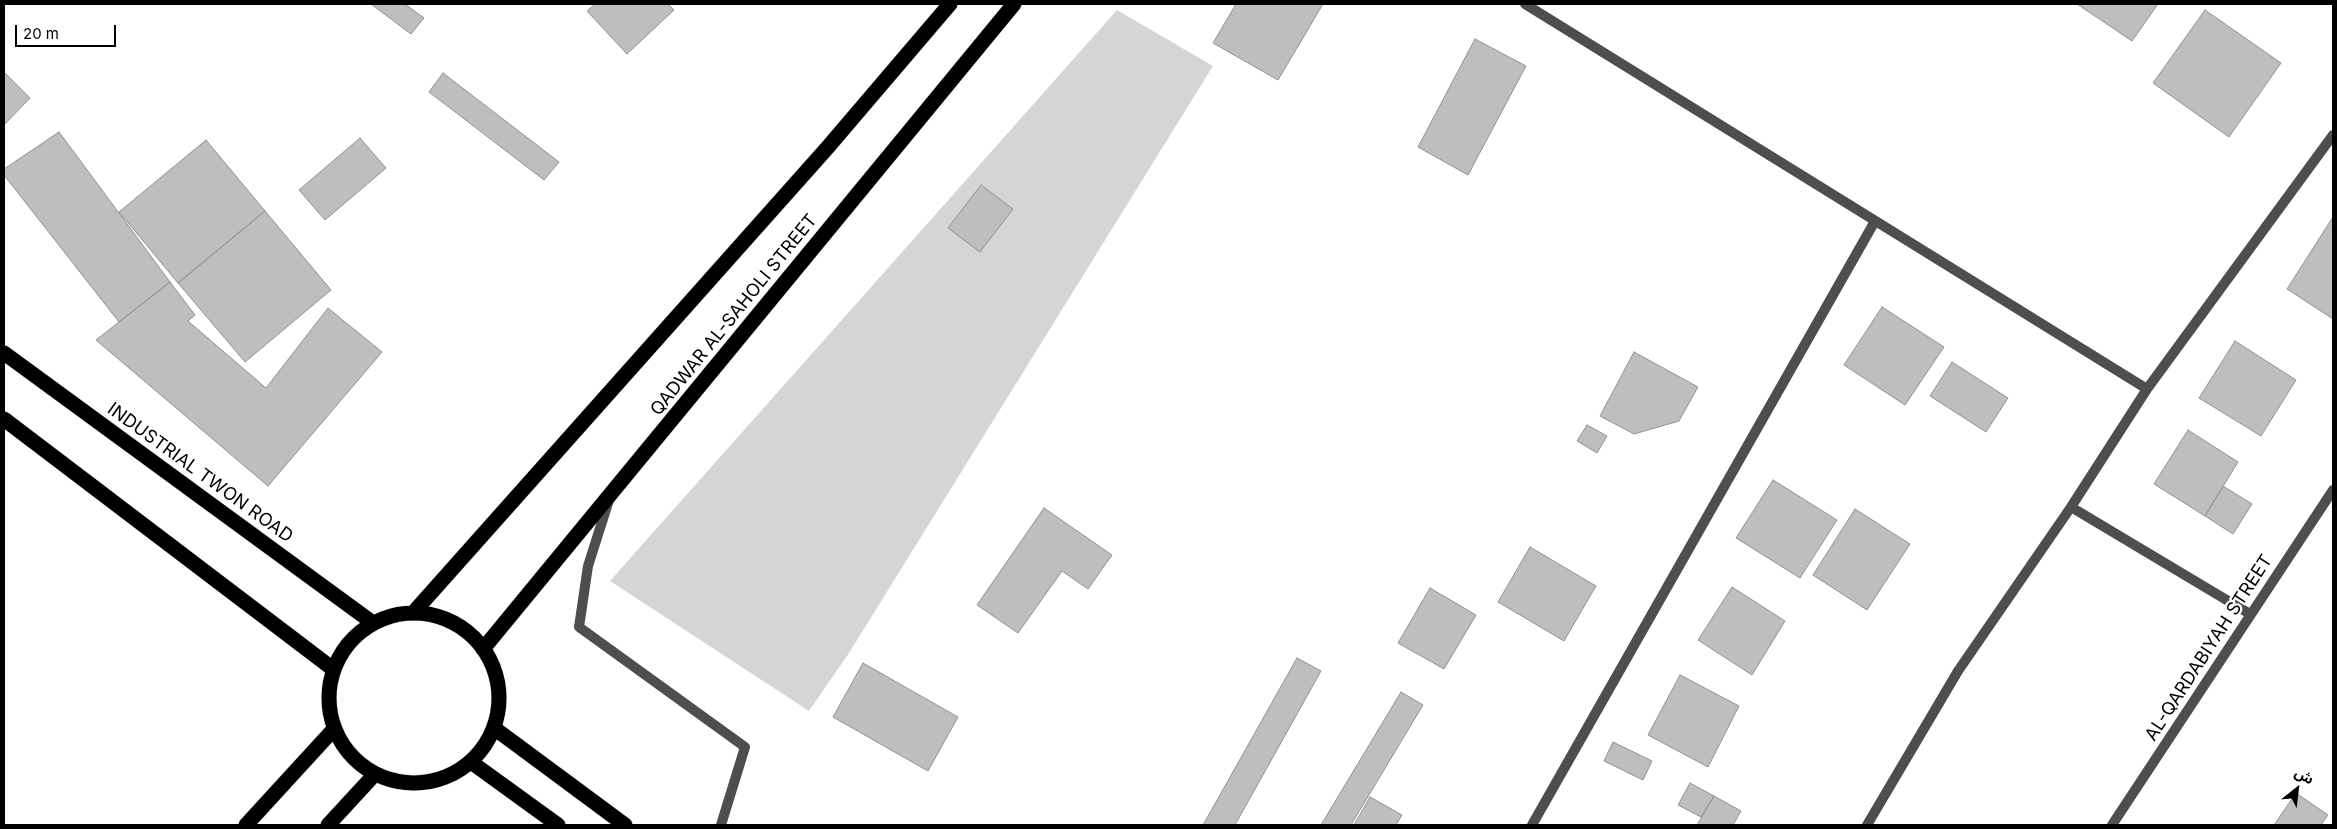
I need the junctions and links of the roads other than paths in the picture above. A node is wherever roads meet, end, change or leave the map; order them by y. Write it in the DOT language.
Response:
graph roads {
  1 [pos="950,4"];
  2 [pos="1014,4"];
  3 [pos="1525,4"];
  4 [pos="2333,135"];
  5 [pos="1875,221"];
  6 [pos="4,353"];
  7 [pos="2147,389"];
  8 [pos="4,420"];
  9 [pos="2333,490"];
  10 [pos="611,494"];
  11 [pos="2071,507"];
  12 [pos="413,613"];
  13 [pos="2250,614"];
  14 [pos="373,623"];
  15 [pos="483,649"];
  16 [pos="333,668"];
  17 [pos="494,728"];
  18 [pos="334,729"];
  19 [pos="471,762"];
  20 [pos="375,774"];
  21 [pos="246,825"];
  22 [pos="328,825"];
  23 [pos="558,825"];
  24 [pos="625,825"];
  25 [pos="721,825"];
  26 [pos="1532,825"];
  27 [pos="1867,825"];
  28 [pos="2112,825"];
  1 -- 12 [label="highway"];
  2 -- 10 [label="highway, QADWAR AL-SAHOLI STREET"];
  3 -- 5 [label="street"];
  4 -- 7 [label="street"];
  5 -- 7 [label="street"];
  5 -- 26 [label="street"];
  6 -- 14 [label="highway, INDUSTRIAL TWON ROAD"];
  7 -- 11 [label="street"];
  8 -- 16 [label="highway"];
  9 -- 13 [label="street, AL-QARDABIYAH STREET"];
  10 -- 15 [label="highway, QADWAR AL-SAHOLI STREET"];
  10 -- 25 [label="street"];
  11 -- 13 [label="street"];
  11 -- 27 [label="street"];
  12 -- 14 [label="highway"];
  12 -- 15 [label="highway"];
  13 -- 28 [label="street, AL-QARDABIYAH STREET"];
  14 -- 16 [label="highway"];
  15 -- 17 [label="highway"];
  16 -- 18 [label="highway"];
  17 -- 19 [label="highway"];
  17 -- 24 [label="highway"];
  18 -- 20 [label="highway"];
  18 -- 21 [label="highway"];
  19 -- 20 [label="highway"];
  19 -- 23 [label="highway"];
  20 -- 22 [label="highway"];
}
